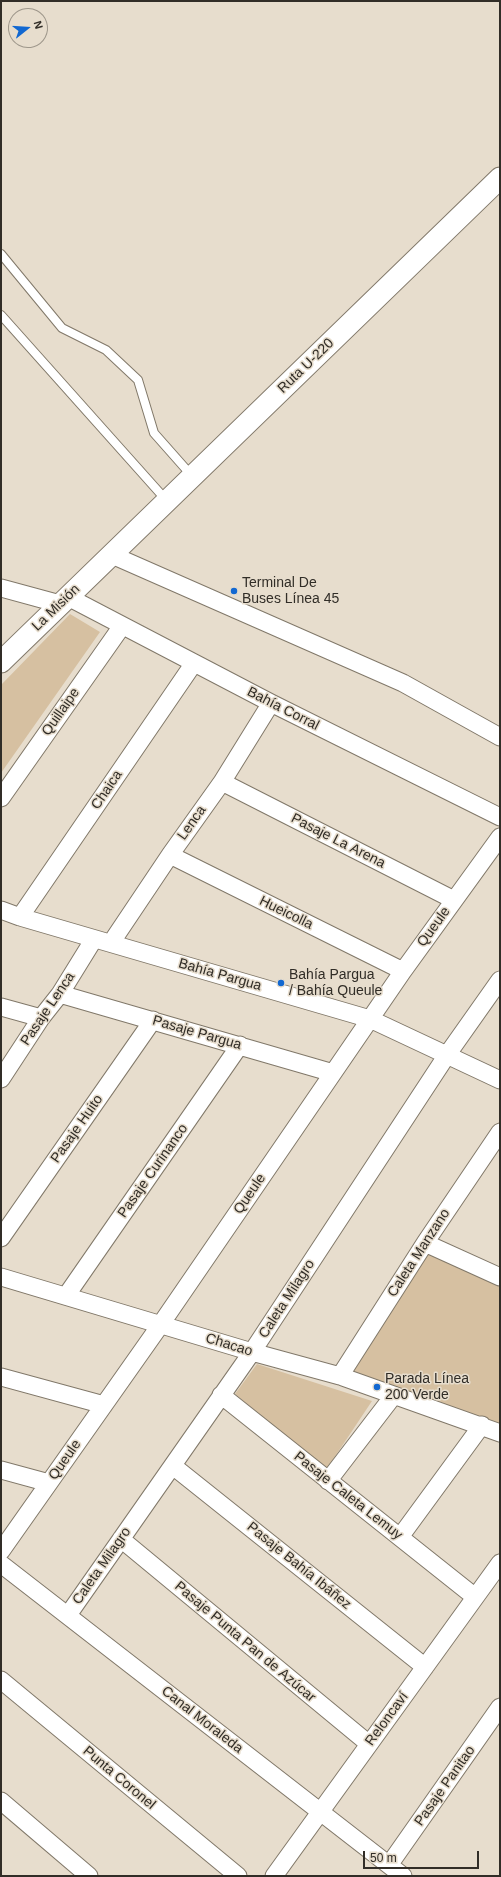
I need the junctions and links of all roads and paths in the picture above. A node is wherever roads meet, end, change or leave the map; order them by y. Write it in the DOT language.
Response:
graph roads {
  1 [pos="500,178"];
  2 [pos="1,254"];
  3 [pos="1,315"];
  4 [pos="192,477"];
  5 [pos="167,502"];
  6 [pos="112,555"];
  7 [pos="1,588"];
  8 [pos="64,600"];
  9 [pos="122,626"];
  10 [pos="1,662"];
  11 [pos="194,663"];
  12 [pos="271,703"];
  13 [pos="500,737"];
  14 [pos="222,782"];
  15 [pos="1,798"];
  16 [pos="500,818"];
  17 [pos="500,837"];
  18 [pos="170,855"];
  19 [pos="454,900"];
  20 [pos="1,910"];
  21 [pos="20,917"];
  22 [pos="94,939"];
  23 [pos="112,943"];
  24 [pos="403,971"];
  25 [pos="500,980"];
  26 [pos="60,994"];
  27 [pos="1,1007"];
  28 [pos="41,1018"];
  29 [pos="370,1019"];
  30 [pos="154,1020"];
  31 [pos="240,1045"];
  32 [pos="447,1055"];
  33 [pos="333,1073"];
  34 [pos="1,1079"];
  35 [pos="500,1080"];
  36 [pos="500,1132"];
  37 [pos="1,1238"];
  38 [pos="425,1243"];
  39 [pos="1,1277"];
  40 [pos="500,1277"];
  41 [pos="66,1296"];
  42 [pos="161,1324"];
  43 [pos="252,1352"];
  44 [pos="340,1376"];
  45 [pos="1,1377"];
  46 [pos="221,1395"];
  47 [pos="394,1395"];
  48 [pos="104,1405"];
  49 [pos="482,1426"];
  50 [pos="500,1433"];
  51 [pos="173,1466"];
  52 [pos="1,1470"];
  53 [pos="328,1481"];
  54 [pos="49,1483"];
  55 [pos="400,1537"];
  56 [pos="121,1539"];
  57 [pos="1,1551"];
  58 [pos="500,1563"];
  59 [pos="1,1564"];
  60 [pos="475,1597"];
  61 [pos="68,1615"];
  62 [pos="425,1667"];
  63 [pos="1,1680"];
  64 [pos="500,1707"];
  65 [pos="369,1744"];
  66 [pos="1,1801"];
  67 [pos="321,1812"];
  68 [pos="389,1865"];
  69 [pos="89,1876"];
  70 [pos="238,1876"];
  71 [pos="274,1876"];
  72 [pos="403,1876"];
  1 -- 4 [label="street, Ruta U-220"];
  2 -- 4 [label="lane"];
  3 -- 5 [label="lane"];
  4 -- 5 [label="street, Ruta U-220"];
  5 -- 6 [label="street, Ruta U-220"];
  6 -- 8 [label="street, La Misión"];
  6 -- 13 [label="street"];
  7 -- 8 [label="street, Bahía Corral"];
  8 -- 9 [label="street, Bahía Corral"];
  8 -- 10 [label="street, La Misión"];
  9 -- 11 [label="street, Bahía Corral"];
  9 -- 15 [label="street, Quillaipe"];
  11 -- 12 [label="street, Bahía Corral"];
  11 -- 21 [label="street, Chaica"];
  12 -- 14 [label="street, Lenca"];
  12 -- 16 [label="street, Bahía Corral"];
  14 -- 18 [label="street, Lenca"];
  14 -- 19 [label="street, Pasaje La Arena"];
  17 -- 19 [label="street, Queule"];
  18 -- 23 [label="street, Lenca"];
  18 -- 24 [label="street, Hueicolla"];
  19 -- 24 [label="street, Queule"];
  20 -- 21 [label="street, Bahía Pargua"];
  21 -- 22 [label="street, Bahía Pargua"];
  22 -- 23 [label="street, Bahía Pargua"];
  22 -- 26 [label="street, Pasaje Lenca"];
  23 -- 29 [label="street, Bahía Pargua"];
  24 -- 29 [label="street, Queule"];
  25 -- 32 [label="street, Caleta Milagro"];
  26 -- 28 [label="street, Pasaje Lenca"];
  26 -- 30 [label="street, Pasaje Pargua"];
  27 -- 28 [label="street"];
  28 -- 34 [label="street, Pasaje Lenca"];
  29 -- 32 [label="street, Bahía Pargua"];
  29 -- 33 [label="street, Queule"];
  30 -- 31 [label="street, Pasaje Pargua"];
  30 -- 37 [label="street, Pasaje Huito"];
  31 -- 33 [label="street, Pasaje Pargua"];
  31 -- 41 [label="street, Pasaje Curinanco"];
  32 -- 35 [label="street, Bahía Pargua"];
  32 -- 43 [label="street, Caleta Milagro"];
  33 -- 42 [label="street, Queule"];
  36 -- 38 [label="street, Caleta Manzano"];
  38 -- 40 [label="street"];
  38 -- 44 [label="street, Caleta Manzano"];
  39 -- 41 [label="street, Chacao"];
  41 -- 42 [label="street, Chacao"];
  42 -- 43 [label="street, Chacao"];
  42 -- 48 [label="street, Queule"];
  43 -- 44 [label="street, Chacao"];
  43 -- 46 [label="street, Caleta Milagro"];
  44 -- 47 [label="street, Chacao"];
  45 -- 48 [label="street"];
  46 -- 51 [label="street, Caleta Milagro"];
  46 -- 53 [label="street, Pasaje Caleta Lemuy"];
  47 -- 49 [label="street, Chacao"];
  47 -- 53 [label="street"];
  48 -- 54 [label="street, Queule"];
  49 -- 50 [label="street, Chacao"];
  49 -- 55 [label="street"];
  51 -- 56 [label="street, Caleta Milagro"];
  51 -- 62 [label="street, Pasaje Bahía Ibáñez"];
  52 -- 54 [label="street"];
  53 -- 55 [label="street, Pasaje Caleta Lemuy"];
  54 -- 57 [label="street, Queule"];
  55 -- 60 [label="street, Pasaje Caleta Lemuy"];
  56 -- 61 [label="street, Caleta Milagro"];
  56 -- 65 [label="street, Pasaje Punta Pan de Azúcar"];
  58 -- 60 [label="street, Reloncaví"];
  59 -- 61 [label="street, Canal Moraleda"];
  60 -- 62 [label="street, Reloncaví"];
  61 -- 67 [label="street, Canal Moraleda"];
  62 -- 65 [label="street, Reloncaví"];
  63 -- 70 [label="street, Punta Coronel"];
  64 -- 68 [label="street, Pasaje Panitao"];
  65 -- 67 [label="street, Reloncaví"];
  66 -- 69 [label="street"];
  67 -- 68 [label="street, Canal Moraleda"];
  67 -- 71 [label="street, Reloncaví"];
  68 -- 72 [label="street, Canal Moraleda"];
}
